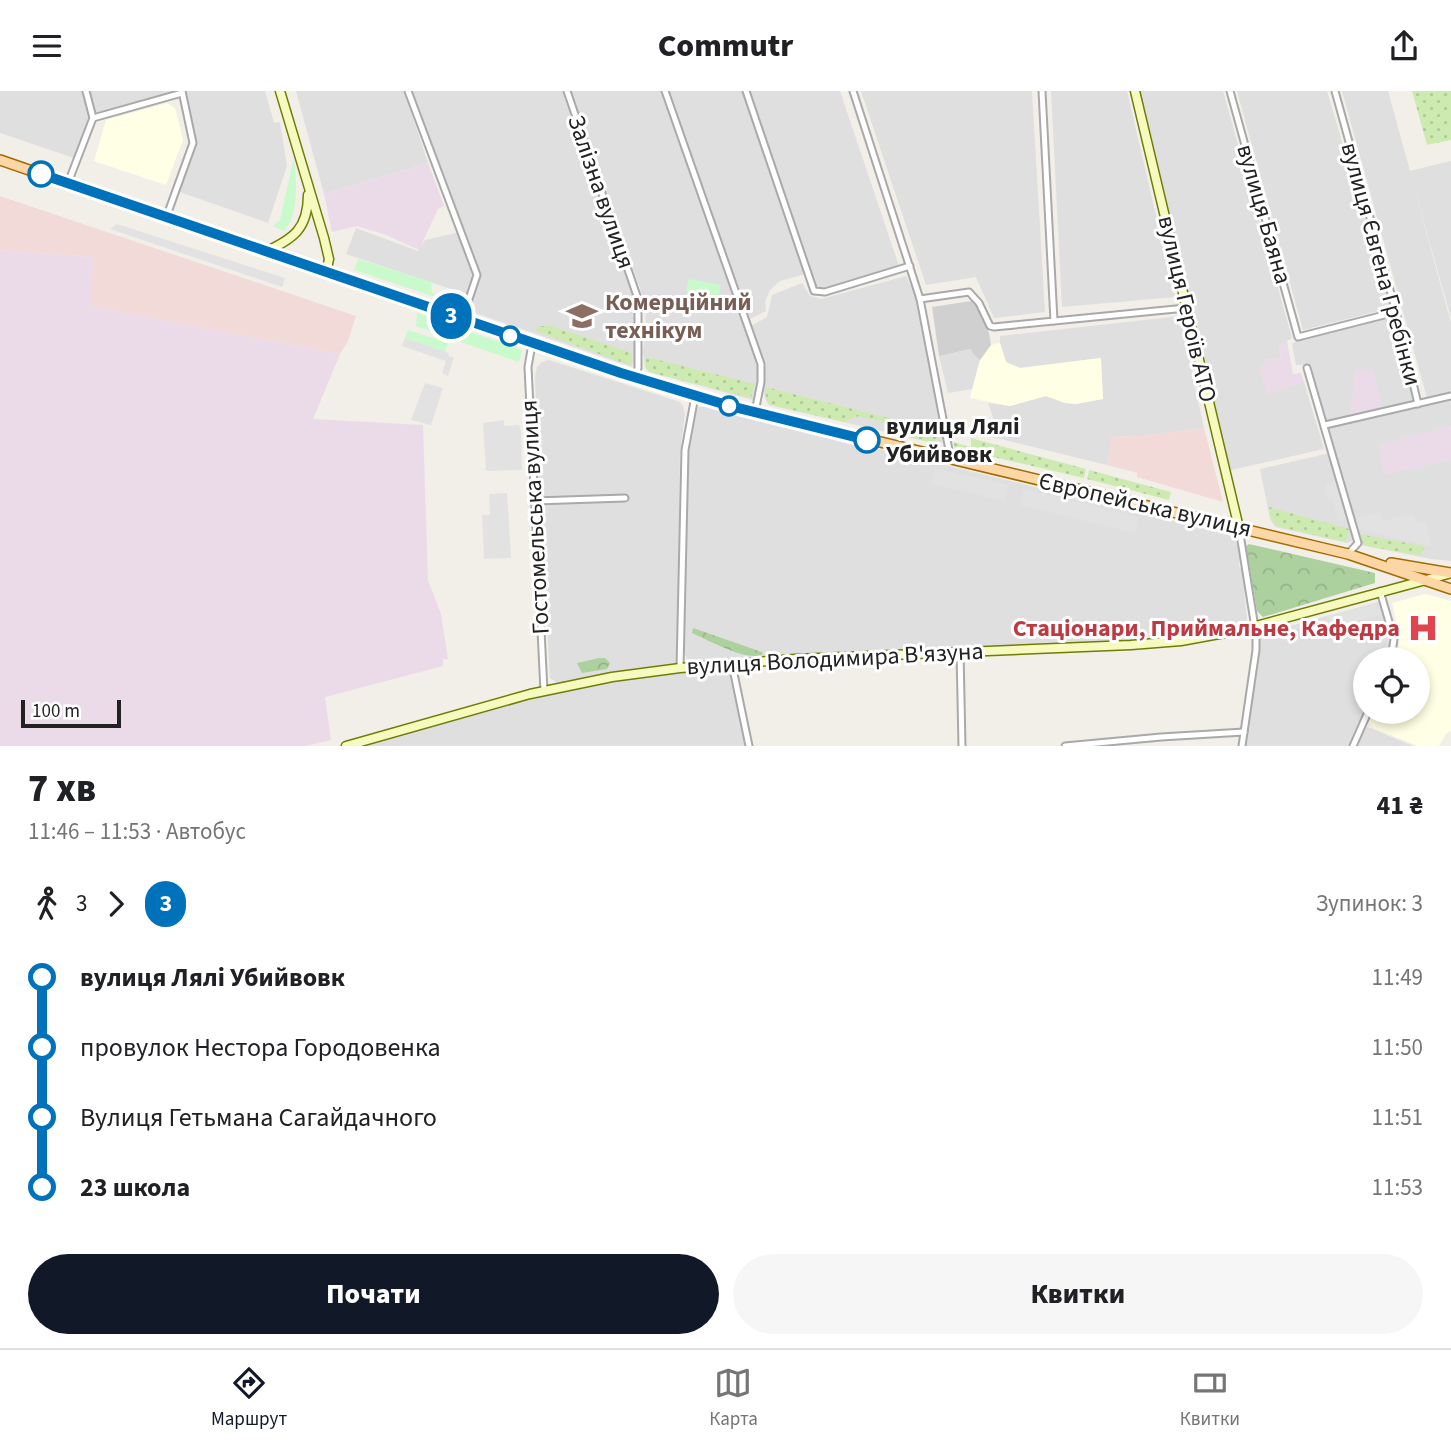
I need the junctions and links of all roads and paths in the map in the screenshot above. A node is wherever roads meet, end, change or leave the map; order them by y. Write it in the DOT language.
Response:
graph roads {
  1 [pos="86,91"];
  2 [pos="280,91"];
  3 [pos="408,91"];
  4 [pos="566,91"];
  5 [pos="664,91"];
  6 [pos="746,91"];
  7 [pos="853,91"];
  8 [pos="1042,91"];
  9 [pos="1135,91"];
  10 [pos="1230,91"];
  11 [pos="1335,91"];
  12 [pos="182,92"];
  13 [pos="93,118"];
  14 [pos="0,160"];
  15 [pos="68,183"];
  16 [pos="308,185"];
  17 [pos="166,218"];
  18 [pos="265,252"];
  19 [pos="910,266"];
  20 [pos="326,273"];
  21 [pos="920,299"];
  22 [pos="1186,308"];
  23 [pos="1396,312"];
  24 [pos="462,320"];
  25 [pos="1054,321"];
  26 [pos="532,344"];
  27 [pos="1307,368"];
  28 [pos="634,377"];
  29 [pos="695,396"];
  30 [pos="1451,396"];
  31 [pos="1418,404"];
  32 [pos="755,412"];
  33 [pos="1325,425"];
  34 [pos="947,459"];
  35 [pos="625,498"];
  36 [pos="535,501"];
  37 [pos="1239,528"];
  38 [pos="1348,554"];
  39 [pos="1370,561"];
  40 [pos="1451,573"];
  41 [pos="1425,579"];
  42 [pos="1451,589"];
  43 [pos="1380,591"];
  44 [pos="1255,626"];
  45 [pos="1393,647"];
  46 [pos="960,651"];
  47 [pos="732,664"];
  48 [pos="680,668"];
  49 [pos="544,691"];
  50 [pos="1363,724"];
  51 [pos="1244,732"];
  52 [pos="346,746"];
  53 [pos="749,746"];
  54 [pos="962,746"];
  55 [pos="1065,746"];
  56 [pos="1242,746"];
  57 [pos="1353,746"];
  1 -- 13 [label="street"];
  2 -- 16 [label="main road"];
  3 -- 24 [label="street"];
  4 -- 28 [label="street, Залізна вулиця"];
  5 -- 32 [label="street"];
  6 -- 19 [label="street"];
  7 -- 19 [label="street"];
  8 -- 25 [label="street"];
  9 -- 22 [label="main road, вулиця Героїв АТО"];
  10 -- 23 [label="street, вулиця Баяна"];
  11 -- 23 [label="street, вулиця Євгена Гребінки"];
  12 -- 13 [label="street"];
  12 -- 17 [label="street"];
  13 -- 15 [label="street"];
  14 -- 15 [label="main road, Європейська вулиця"];
  15 -- 17 [label="main road, Європейська вулиця"];
  16 -- 18 [label="main road"];
  16 -- 20 [label="main road"];
  17 -- 18 [label="main road, Європейська вулиця"];
  18 -- 20 [label="main road, Європейська вулиця"];
  19 -- 21 [label="street"];
  20 -- 24 [label="main road, Європейська вулиця"];
  21 -- 25 [label="street"];
  21 -- 34 [label="street"];
  22 -- 25 [label="street"];
  22 -- 37 [label="main road, вулиця Героїв АТО"];
  23 -- 31 [label="street, вулиця Євгена Гребінки"];
  24 -- 26 [label="main road, Європейська вулиця"];
  26 -- 28 [label="main road, Європейська вулиця"];
  26 -- 36 [label="street, Гостомельська вулиця"];
  27 -- 33 [label="street"];
  28 -- 29 [label="main road, Європейська вулиця"];
  29 -- 32 [label="main road, Європейська вулиця"];
  29 -- 48 [label="street"];
  30 -- 31 [label="street, вулиця Євгена Гребінки"];
  31 -- 33 [label="street"];
  32 -- 34 [label="main road, Європейська вулиця"];
  33 -- 38 [label="street"];
  34 -- 37 [label="main road, Європейська вулиця"];
  35 -- 36 [label="street"];
  36 -- 49 [label="street, Гостомельська вулиця"];
  37 -- 38 [label="main road, Європейська вулиця"];
  37 -- 44 [label="street"];
  38 -- 39 [label="main road, Європейська вулиця"];
  39 -- 40 [label="main road, Європейська вулиця"];
  39 -- 41 [label="main road, Європейська вулиця"];
  40 -- 41 [label="main road, вулиця Володимира В'язуна"];
  41 -- 42 [label="main road, Європейська вулиця"];
  41 -- 43 [label="main road, вулиця Володимира В'язуна"];
  43 -- 44 [label="main road, вулиця Володимира В'язуна"];
  43 -- 45 [label="street"];
  44 -- 46 [label="main road, вулиця Володимира В'язуна"];
  44 -- 51 [label="street"];
  46 -- 47 [label="main road, вулиця Володимира В'язуна"];
  46 -- 54 [label="street"];
  47 -- 48 [label="main road, вулиця Володимира В'язуна"];
  47 -- 53 [label="street"];
  48 -- 49 [label="main road, вулиця Володимира В'язуна"];
  49 -- 52 [label="main road, вулиця Володимира В'язуна"];
  50 -- 57 [label="street"];
  51 -- 55 [label="street"];
  51 -- 56 [label="street"];
}
